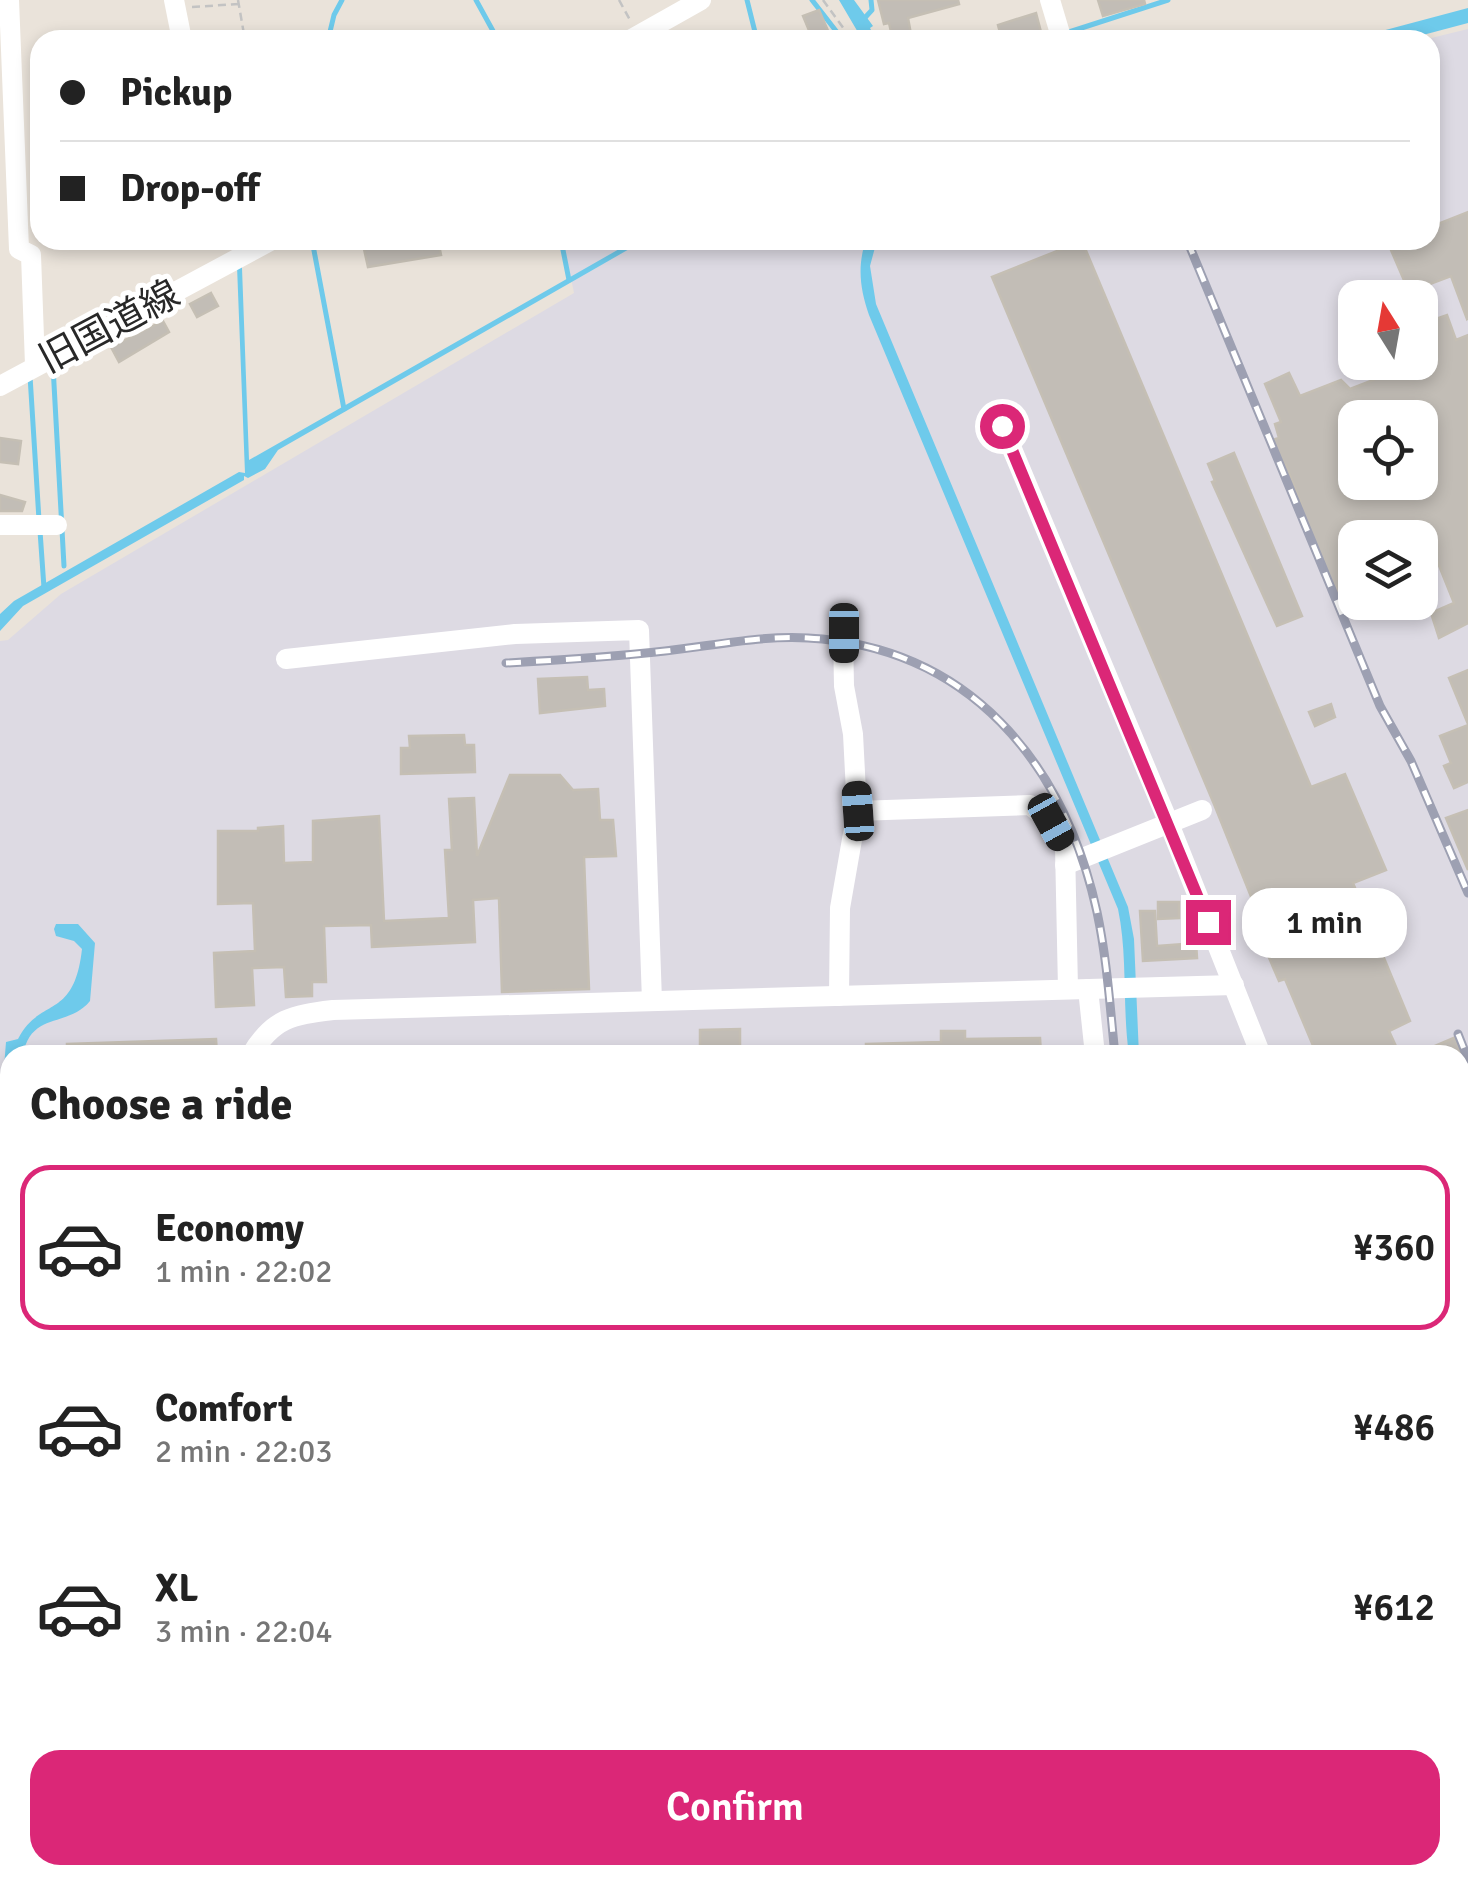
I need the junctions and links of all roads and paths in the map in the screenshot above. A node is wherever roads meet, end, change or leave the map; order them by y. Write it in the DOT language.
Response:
graph roads {
  1 [pos="9,0"];
  2 [pos="619,0"];
  3 [pos="701,0"];
  4 [pos="823,0"];
  5 [pos="1050,0"];
  6 [pos="238,2"];
  7 [pos="175,4"];
  8 [pos="180,30"];
  9 [pos="243,30"];
  10 [pos="633,30"];
  11 [pos="647,30"];
  12 [pos="845,30"];
  13 [pos="1059,30"];
  14 [pos="224,250"];
  15 [pos="253,250"];
  16 [pos="227,264"];
  17 [pos="35,365"];
  18 [pos="0,386"];
  19 [pos="1002,426"];
  20 [pos="0,525"];
  21 [pos="57,525"];
  22 [pos="844,633"];
  23 [pos="286,659"];
  24 [pos="1202,810"];
  25 [pos="858,811"];
  26 [pos="1170,826"];
  27 [pos="1065,865"];
  28 [pos="1234,986"];
  29 [pos="1078,989"];
  30 [pos="839,996"];
  31 [pos="652,1001"];
  32 [pos="258,1045"];
  33 [pos="1092,1045"];
  34 [pos="1257,1045"];
  1 -- 17 [label="street"];
  2 -- 10 [label="path"];
  3 -- 11 [label="street"];
  4 -- 12 [label="path"];
  5 -- 13 [label="street"];
  6 -- 7 [label="path"];
  6 -- 9 [label="path"];
  7 -- 8 [label="street"];
  14 -- 16 [label="street"];
  15 -- 16 [label="street, 旧国道線"];
  16 -- 17 [label="street, 旧国道線"];
  17 -- 18 [label="street, 旧国道線"];
  19 -- 26 [label="street"];
  20 -- 21 [label="street"];
  22 -- 25 [label="street"];
  23 -- 31 [label="street"];
  24 -- 26 [label="street"];
  25 -- 27 [label="street"];
  25 -- 30 [label="street"];
  26 -- 27 [label="street"];
  26 -- 28 [label="street"];
  27 -- 29 [label="street"];
  28 -- 29 [label="street"];
  28 -- 34 [label="street"];
  29 -- 30 [label="street"];
  29 -- 33 [label="street"];
  30 -- 31 [label="street"];
  31 -- 32 [label="street"];
}
